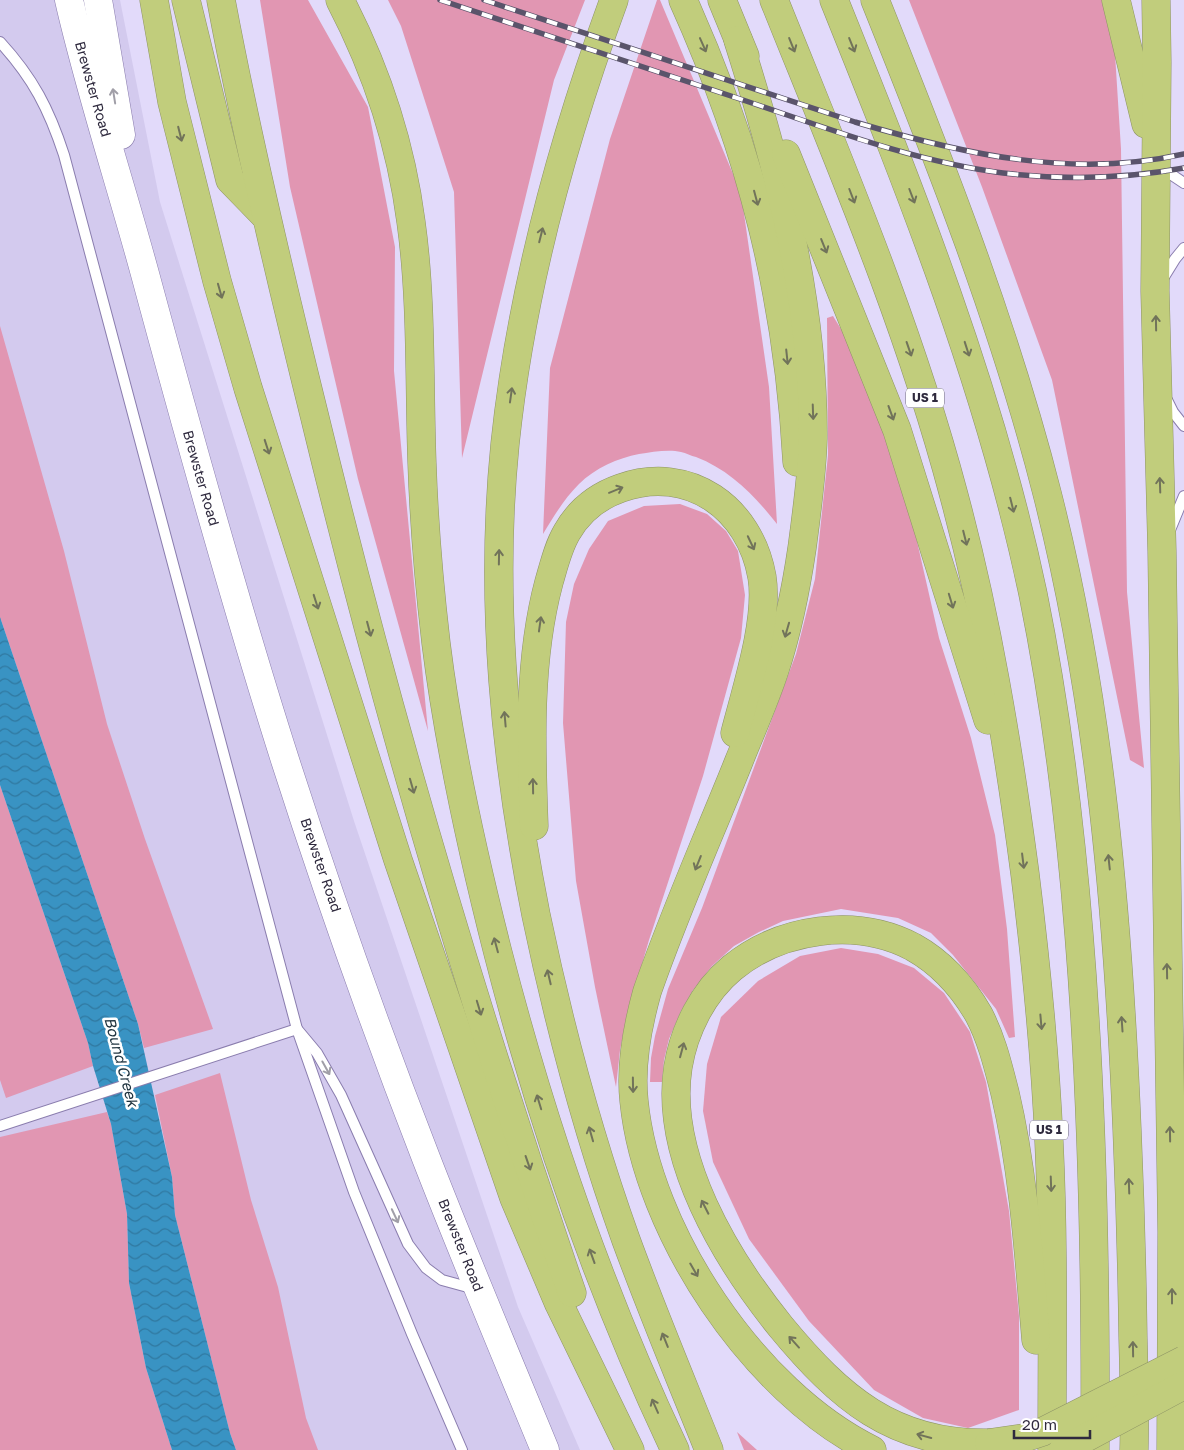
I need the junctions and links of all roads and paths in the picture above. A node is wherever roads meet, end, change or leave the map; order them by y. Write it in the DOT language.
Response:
graph roads {
  1 [pos="69,0"];
  2 [pos="98,0"];
  3 [pos="142,0"];
  4 [pos="154,0"];
  5 [pos="186,0"];
  6 [pos="221,0"];
  7 [pos="340,0"];
  8 [pos="614,0"];
  9 [pos="683,0"];
  10 [pos="722,0"];
  11 [pos="774,0"];
  12 [pos="834,0"];
  13 [pos="875,0"];
  14 [pos="1116,0"];
  15 [pos="1156,0"];
  16 [pos="738,40"];
  17 [pos="0,42"];
  18 [pos="172,102"];
  19 [pos="1156,164"];
  20 [pos="1184,183"];
  21 [pos="266,217"];
  22 [pos="1184,248"];
  23 [pos="143,265"];
  24 [pos="1155,291"];
  25 [pos="1156,384"];
  26 [pos="1184,426"];
  27 [pos="1184,496"];
  28 [pos="1162,552"];
  29 [pos="797,582"];
  30 [pos="1164,805"];
  31 [pos="1016,812"];
  32 [pos="710,834"];
  33 [pos="1184,880"];
  34 [pos="538,923"];
  35 [pos="297,1030"];
  36 [pos="0,1126"];
  37 [pos="478,1289"];
  38 [pos="1184,1360"];
  39 [pos="1184,1386"];
  40 [pos="462,1450"];
  41 [pos="545,1450"];
  42 [pos="632,1450"];
  43 [pos="675,1450"];
  44 [pos="709,1450"];
  45 [pos="872,1450"];
  46 [pos="1046,1450"];
  47 [pos="1052,1450"];
  48 [pos="1063,1450"];
  49 [pos="1095,1450"];
  50 [pos="1134,1450"];
  51 [pos="1171,1450"];
  1 -- 23 [label="street, Brewster Road"];
  23 -- 2 [label="street, Brewster Road, one-way"];
  3 -- 18 [label="highway"];
  4 -- 18 [label="highway"];
  5 -- 21 [label="highway"];
  6 -- 21 [label="highway"];
  43 -- 7 [label="highway, one-way"];
  34 -- 8 [label="highway, one-way"];
  9 -- 29 [label="highway, one-way"];
  10 -- 16 [label="highway"];
  11 -- 31 [label="highway, US 1, one-way"];
  12 -- 49 [label="highway, one-way"];
  50 -- 13 [label="highway, one-way"];
  14 -- 19 [label="highway"];
  15 -- 19 [label="highway"];
  16 -- 29 [label="highway, one-way"];
  16 -- 31 [label="highway, one-way"];
  17 -- 35 [label="lane"];
  18 -- 42 [label="highway, one-way"];
  19 -- 20 [label="lane"];
  19 -- 24 [label="highway"];
  21 -- 42 [label="highway, one-way"];
  22 -- 24 [label="lane"];
  23 -- 37 [label="street, Brewster Road"];
  25 -- 24 [label="highway, one-way"];
  25 -- 26 [label="lane"];
  28 -- 25 [label="highway, one-way"];
  27 -- 28 [label="lane"];
  28 -- 30 [label="highway"];
  29 -- 32 [label="highway, one-way"];
  30 -- 33 [label="highway"];
  51 -- 30 [label="highway, one-way"];
  31 -- 47 [label="highway, US 1, one-way"];
  34 -- 32 [label="highway, one-way"];
  32 -- 45 [label="highway, one-way"];
  44 -- 34 [label="highway, one-way"];
  35 -- 36 [label="lane"];
  35 -- 37 [label="lane, one-way"];
  35 -- 40 [label="lane"];
  37 -- 41 [label="street, Brewster Road"];
  38 -- 46 [label="highway, one-way, bridge"];
  39 -- 48 [label="highway, bridge"];
}
